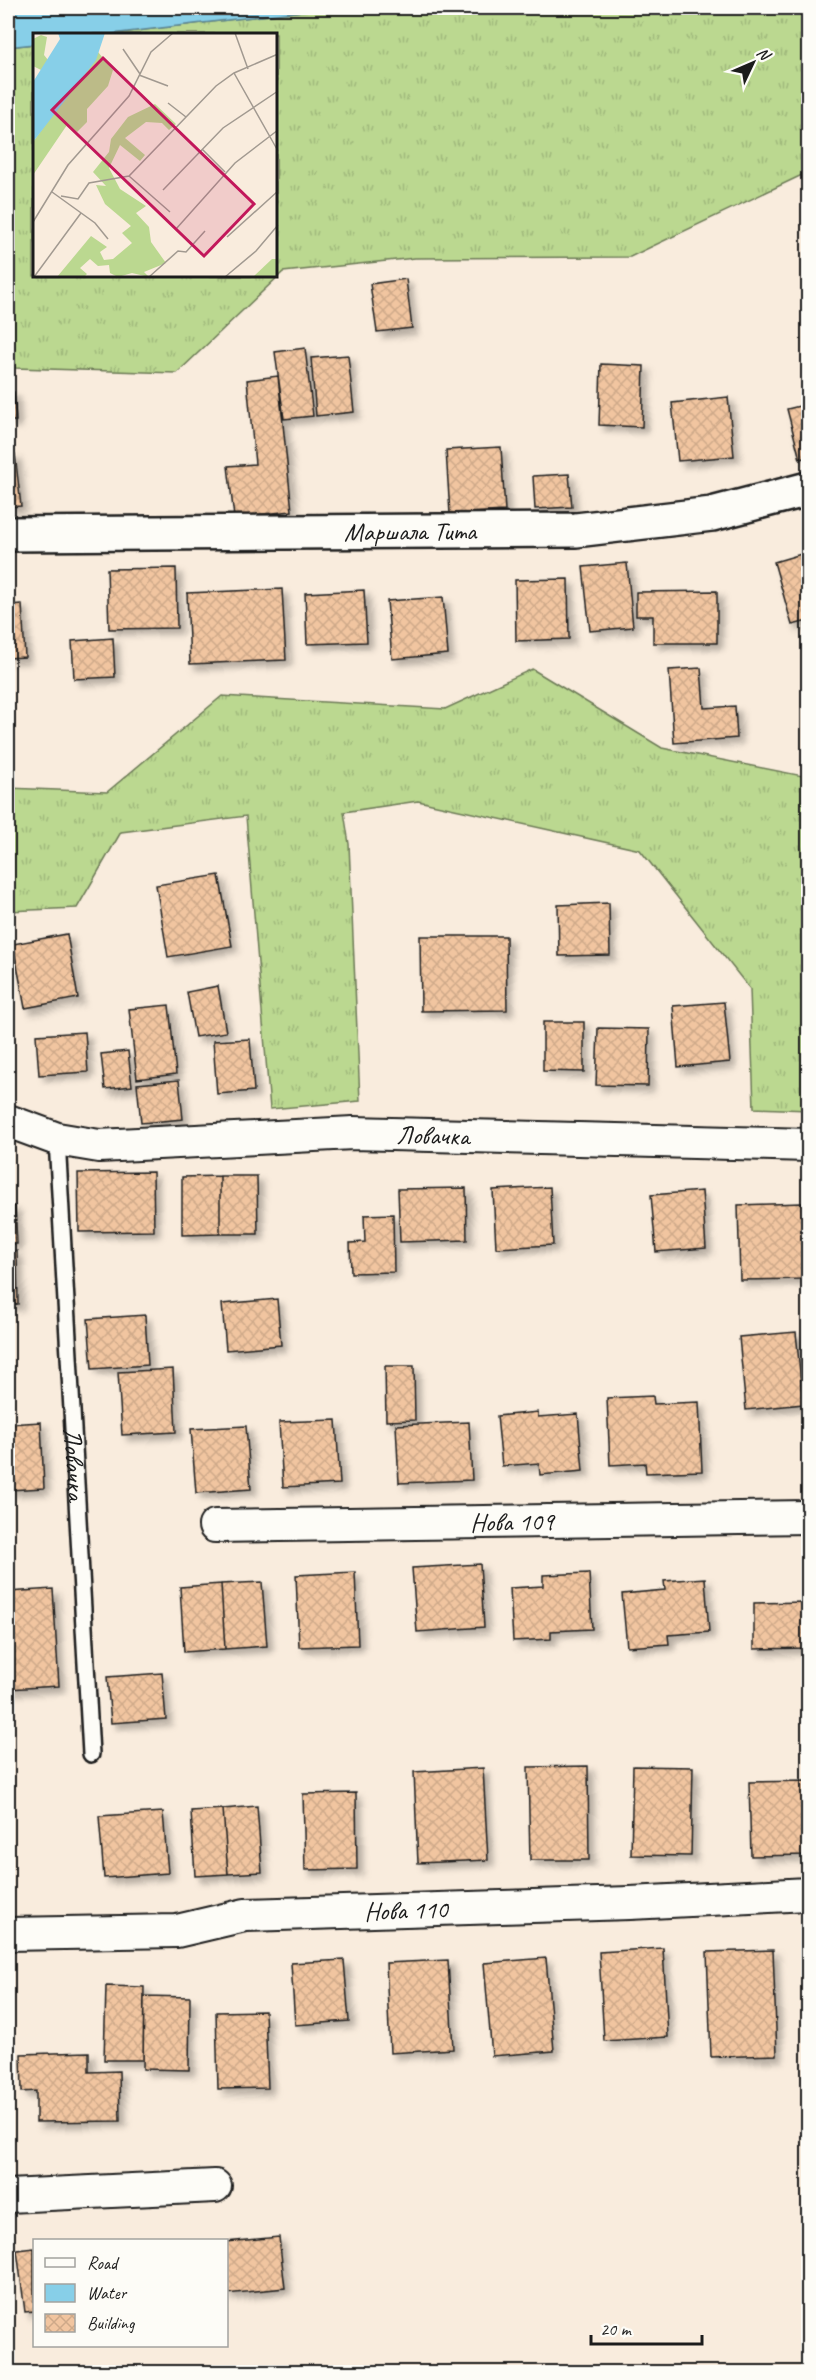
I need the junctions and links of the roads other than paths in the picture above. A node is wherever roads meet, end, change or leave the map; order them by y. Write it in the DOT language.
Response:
graph roads {
  1 [pos="808,489"];
  2 [pos="8,534"];
  3 [pos="8,1121"];
  4 [pos="57,1139"];
  5 [pos="808,1145"];
  6 [pos="808,1517"];
  7 [pos="215,1526"];
  8 [pos="91,1754"];
  9 [pos="808,1894"];
  10 [pos="8,1934"];
  11 [pos="215,2186"];
  12 [pos="8,2196"];
  1 -- 2 [label="street, Маршала Тита"];
  3 -- 4 [label="street, Ловачка"];
  4 -- 5 [label="street, Ловачка"];
  4 -- 8 [label="lane, Ловачка"];
  6 -- 7 [label="street, Нова 109"];
  9 -- 10 [label="street, Нова 110"];
  11 -- 12 [label="street"];
}
